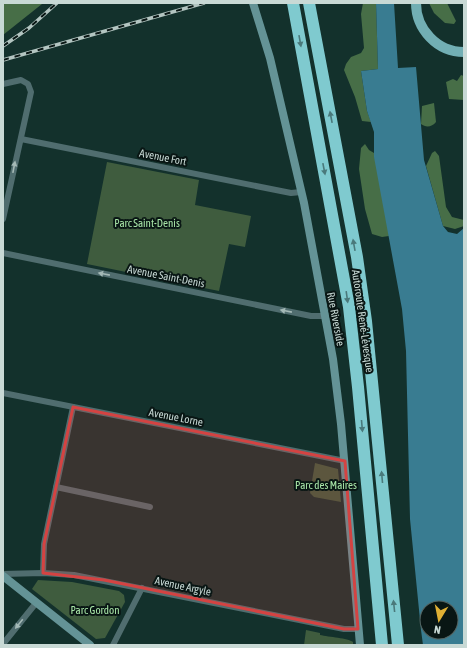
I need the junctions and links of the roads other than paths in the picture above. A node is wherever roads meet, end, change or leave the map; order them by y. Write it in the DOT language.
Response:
graph roads {
  1 [pos="253,3"];
  2 [pos="293,3"];
  3 [pos="309,3"];
  4 [pos="416,3"];
  5 [pos="464,52"];
  6 [pos="3,84"];
  7 [pos="21,139"];
  8 [pos="302,192"];
  9 [pos="3,219"];
  10 [pos="3,253"];
  11 [pos="324,316"];
  12 [pos="3,393"];
  13 [pos="73,407"];
  14 [pos="345,461"];
  15 [pos="56,487"];
  16 [pos="150,507"];
  17 [pos="43,573"];
  18 [pos="3,575"];
  19 [pos="142,588"];
  20 [pos="36,603"];
  21 [pos="358,629"];
  22 [pos="3,644"];
  23 [pos="90,645"];
  24 [pos="113,645"];
  25 [pos="360,645"];
  26 [pos="382,645"];
  27 [pos="398,645"];
  1 -- 8 [label="street, Rue Riverside"];
  2 -- 26 [label="highway, Autoroute René-Lévesque, one-way"];
  27 -- 3 [label="highway, Autoroute René-Lévesque, one-way"];
  4 -- 5 [label="main road"];
  6 -- 7 [label="street"];
  7 -- 8 [label="street, Avenue Fort"];
  9 -- 7 [label="street, one-way"];
  8 -- 11 [label="street, Rue Riverside"];
  11 -- 10 [label="street, Avenue Saint-Denis, one-way"];
  11 -- 14 [label="street, Rue Riverside"];
  12 -- 13 [label="street, Avenue Lorne"];
  13 -- 14 [label="street, Avenue Lorne"];
  13 -- 15 [label="street"];
  14 -- 21 [label="street, Rue Riverside"];
  15 -- 16 [label="street"];
  15 -- 17 [label="street"];
  17 -- 18 [label="street, Avenue Argyle"];
  17 -- 19 [label="street, Avenue Argyle"];
  18 -- 20 [label="street"];
  19 -- 21 [label="street, Avenue Argyle"];
  19 -- 24 [label="street"];
  20 -- 22 [label="street, one-way"];
  20 -- 23 [label="street"];
  21 -- 25 [label="street, Rue Riverside"];
}
